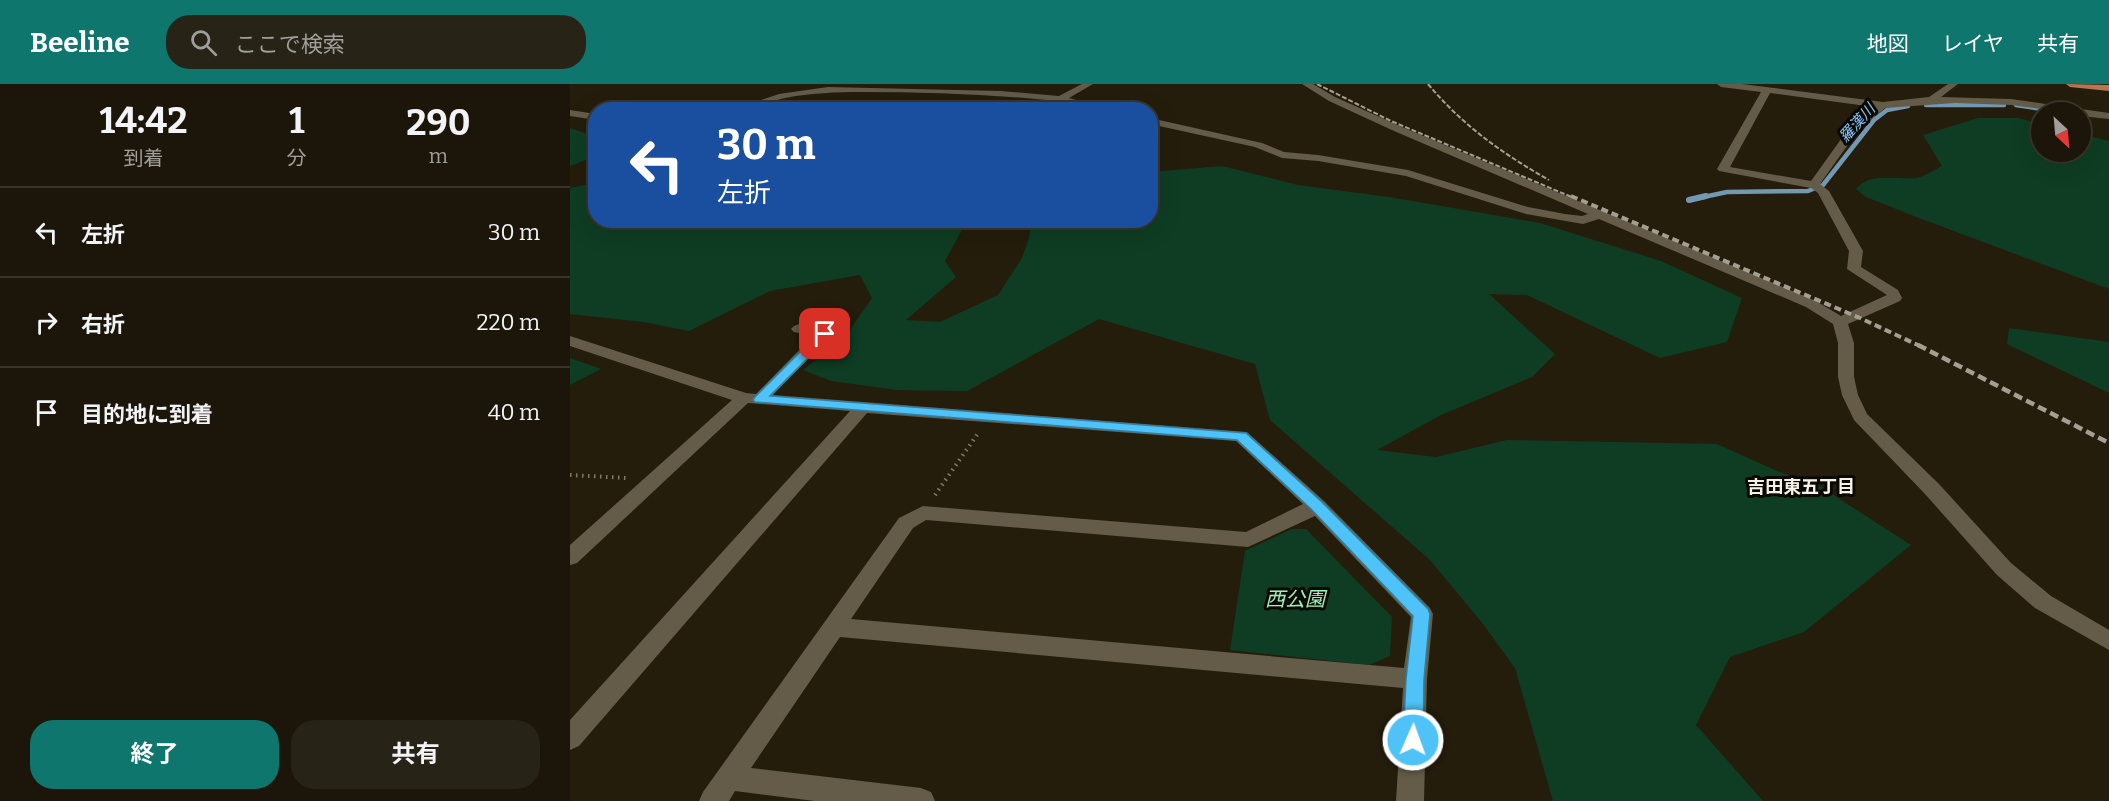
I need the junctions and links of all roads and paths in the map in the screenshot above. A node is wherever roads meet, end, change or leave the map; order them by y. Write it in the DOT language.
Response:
graph roads {
  1 [pos="1089,84"];
  2 [pos="1306,84"];
  3 [pos="1721,84"];
  4 [pos="1954,84"];
  5 [pos="2070,84"];
  6 [pos="2109,88"];
  7 [pos="1767,90"];
  8 [pos="1062,98"];
  9 [pos="1931,100"];
  10 [pos="764,102"];
  11 [pos="1077,102"];
  12 [pos="1883,105"];
  13 [pos="2031,105"];
  14 [pos="570,113"];
  15 [pos="2091,114"];
  16 [pos="588,116"];
  17 [pos="2109,116"];
  18 [pos="1158,123"];
  19 [pos="1814,185"];
  20 [pos="1599,215"];
  21 [pos="1840,322"];
  22 [pos="799,329"];
  23 [pos="570,341"];
  24 [pos="752,399"];
  25 [pos="862,408"];
  26 [pos="991,416"];
  27 [pos="570,475"];
  28 [pos="654,479"];
  29 [pos="1317,506"];
  30 [pos="922,513"];
  31 [pos="570,556"];
  32 [pos="835,627"];
  33 [pos="2109,641"];
  34 [pos="1415,679"];
  35 [pos="570,738"];
  36 [pos="729,778"];
  37 [pos="712,801"];
  38 [pos="921,801"];
  39 [pos="1410,801"];
  1 -- 8 [label="street"];
  2 -- 20 [label="street"];
  3 -- 7 [label="street"];
  4 -- 9 [label="street"];
  5 -- 6 [label="main road"];
  7 -- 12 [label="street"];
  7 -- 19 [label="street"];
  8 -- 10 [label="street"];
  8 -- 11 [label="street"];
  9 -- 12 [label="street"];
  9 -- 13 [label="street"];
  12 -- 19 [label="street"];
  14 -- 16 [label="street"];
  15 -- 17 [label="street"];
  18 -- 20 [label="street"];
  19 -- 21 [label="street"];
  20 -- 21 [label="street"];
  21 -- 33 [label="street"];
  22 -- 24 [label="street"];
  23 -- 24 [label="street"];
  24 -- 25 [label="street"];
  24 -- 28 [label="street"];
  25 -- 26 [label="street"];
  25 -- 35 [label="street"];
  26 -- 29 [label="street"];
  26 -- 30 [label="path"];
  27 -- 28 [label="path"];
  28 -- 31 [label="street"];
  29 -- 30 [label="street"];
  29 -- 34 [label="street"];
  30 -- 32 [label="street"];
  32 -- 34 [label="street"];
  32 -- 36 [label="street"];
  34 -- 39 [label="street"];
  36 -- 37 [label="street"];
  36 -- 38 [label="street"];
}
